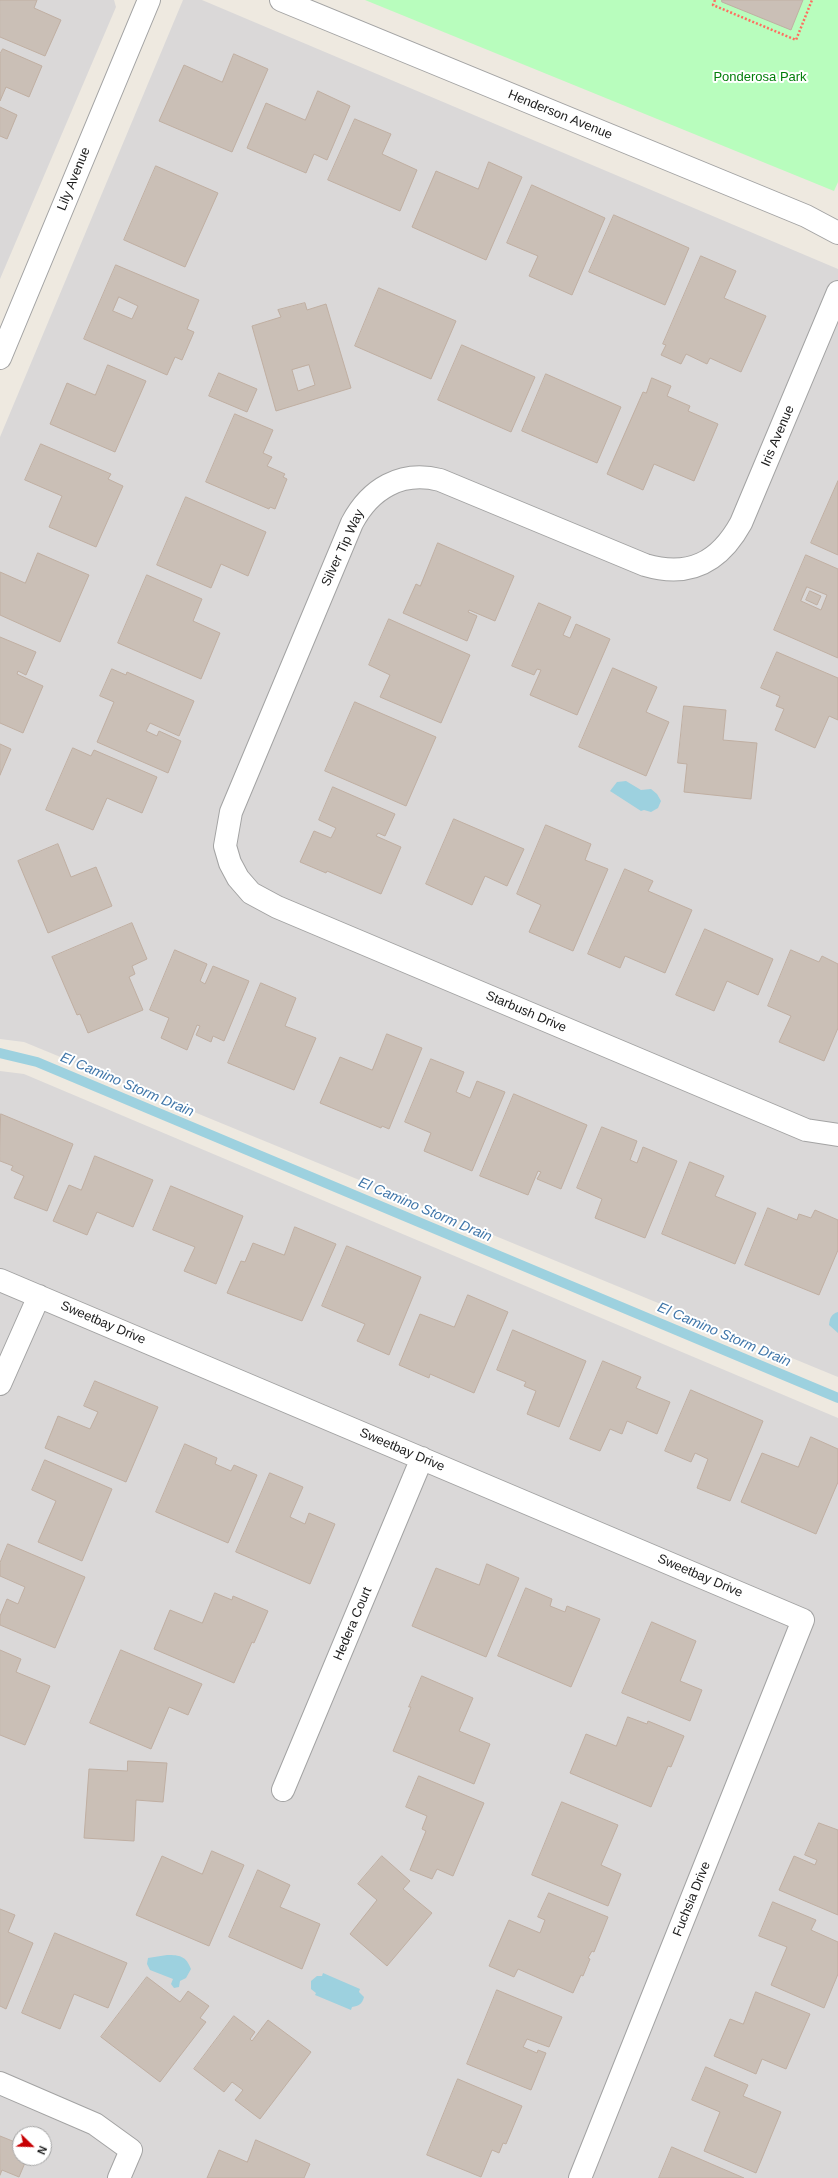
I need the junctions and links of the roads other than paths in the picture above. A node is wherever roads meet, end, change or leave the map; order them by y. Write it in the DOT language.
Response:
graph roads {
  1 [pos="149,0"];
  2 [pos="280,0"];
  3 [pos="838,233"];
  4 [pos="838,292"];
  5 [pos="0,358"];
  6 [pos="699,565"];
  7 [pos="230,864"];
  8 [pos="838,1135"];
  9 [pos="0,1280"];
  10 [pos="39,1296"];
  11 [pos="0,1384"];
  12 [pos="422,1458"];
  13 [pos="803,1620"];
  14 [pos="283,1790"];
  15 [pos="0,2083"];
  16 [pos="120,2178"];
  17 [pos="580,2178"];
  1 -- 5 [label="street, Lily Avenue"];
  2 -- 3 [label="street, Henderson Avenue"];
  4 -- 6 [label="street, Iris Avenue"];
  6 -- 7 [label="street, Silver Tip Way"];
  7 -- 8 [label="street, Starbush Drive"];
  9 -- 10 [label="street, Sweetbay Drive"];
  10 -- 11 [label="street"];
  10 -- 12 [label="street, Sweetbay Drive"];
  12 -- 13 [label="street, Sweetbay Drive"];
  12 -- 14 [label="street, Hedera Court"];
  13 -- 17 [label="street, Fuchsia Drive"];
  15 -- 16 [label="street"];
}
